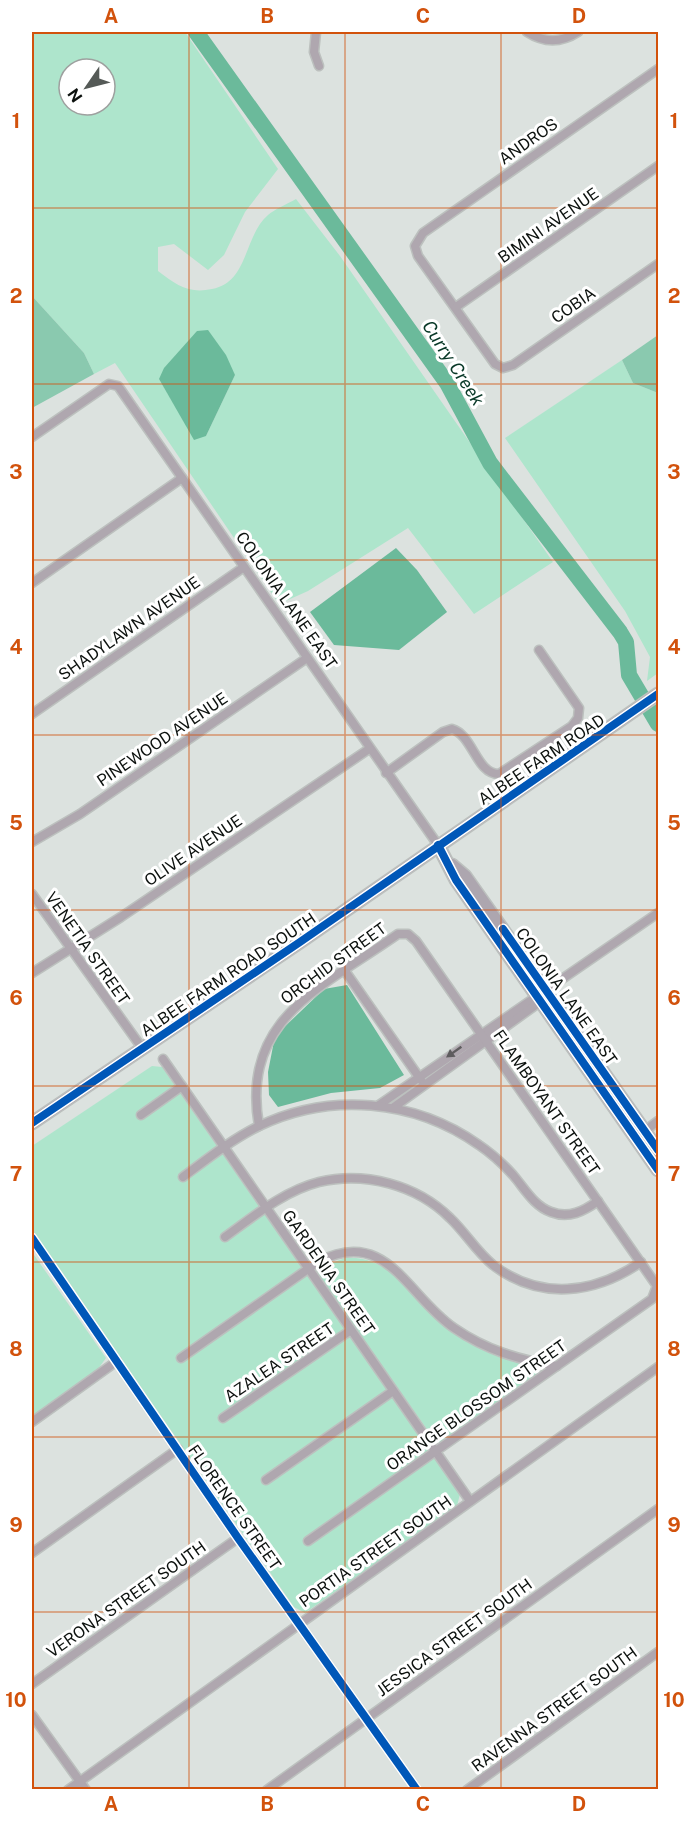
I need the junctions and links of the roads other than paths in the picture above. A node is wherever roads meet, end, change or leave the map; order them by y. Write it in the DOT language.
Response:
graph roads {
  1 [pos="316,32"];
  2 [pos="526,32"];
  3 [pos="576,33"];
  4 [pos="319,66"];
  5 [pos="658,69"];
  6 [pos="658,166"];
  7 [pos="658,264"];
  8 [pos="456,308"];
  9 [pos="32,437"];
  10 [pos="182,478"];
  11 [pos="244,567"];
  12 [pos="32,583"];
  13 [pos="539,650"];
  14 [pos="307,658"];
  15 [pos="658,693"];
  16 [pos="32,714"];
  17 [pos="369,749"];
  18 [pos="387,773"];
  19 [pos="32,842"];
  20 [pos="438,845"];
  21 [pos="32,894"];
  22 [pos="658,913"];
  23 [pos="408,934"];
  24 [pos="69,947"];
  25 [pos="345,971"];
  26 [pos="32,973"];
  27 [pos="542,996"];
  28 [pos="481,1034"];
  29 [pos="486,1042"];
  30 [pos="142,1048"];
  31 [pos="163,1059"];
  32 [pos="419,1077"];
  33 [pos="182,1086"];
  34 [pos="425,1086"];
  35 [pos="379,1105"];
  36 [pos="394,1107"];
  37 [pos="141,1115"];
  38 [pos="658,1121"];
  39 [pos="32,1123"];
  40 [pos="259,1126"];
  41 [pos="640,1134"];
  42 [pos="224,1147"];
  43 [pos="658,1150"];
  44 [pos="658,1170"];
  45 [pos="183,1177"];
  46 [pos="598,1201"];
  47 [pos="266,1208"];
  48 [pos="225,1237"];
  49 [pos="32,1238"];
  50 [pos="641,1262"];
  51 [pos="309,1269"];
  52 [pos="657,1290"];
  53 [pos="351,1330"];
  54 [pos="181,1358"];
  55 [pos="117,1361"];
  56 [pos="557,1365"];
  57 [pos="658,1367"];
  58 [pos="393,1391"];
  59 [pos="223,1418"];
  60 [pos="32,1422"];
  61 [pos="178,1449"];
  62 [pos="436,1452"];
  63 [pos="266,1480"];
  64 [pos="470,1501"];
  65 [pos="658,1509"];
  66 [pos="238,1538"];
  67 [pos="308,1541"];
  68 [pos="32,1554"];
  69 [pos="300,1622"];
  70 [pos="658,1652"];
  71 [pos="32,1684"];
  72 [pos="32,1715"];
  73 [pos="367,1718"];
  74 [pos="80,1781"];
  75 [pos="68,1790"];
  76 [pos="86,1790"];
  77 [pos="267,1790"];
  78 [pos="417,1790"];
  79 [pos="467,1790"];
  1 -- 4 [label="street"];
  2 -- 3 [label="street"];
  5 -- 8 [label="street, ANDROS"];
  6 -- 8 [label="street, BIMINI AVENUE"];
  7 -- 8 [label="street, COBIA"];
  9 -- 10 [label="street, COLONIA LANE EAST"];
  10 -- 11 [label="street, COLONIA LANE EAST"];
  10 -- 12 [label="street"];
  11 -- 14 [label="street, COLONIA LANE EAST"];
  11 -- 16 [label="street, SHADYLAWN AVENUE"];
  13 -- 18 [label="street"];
  14 -- 17 [label="street, COLONIA LANE EAST"];
  14 -- 19 [label="street, PINEWOOD AVENUE"];
  15 -- 20 [label="main road, ALBEE FARM ROAD"];
  17 -- 18 [label="street, COLONIA LANE EAST"];
  17 -- 24 [label="street, OLIVE AVENUE"];
  18 -- 20 [label="street, COLONIA LANE EAST"];
  20 -- 27 [label="main road, COLONIA LANE EAST"];
  20 -- 30 [label="main road, ALBEE FARM ROAD SOUTH"];
  21 -- 24 [label="street, VENETIA STREET"];
  22 -- 27 [label="street"];
  23 -- 25 [label="street, ORCHID STREET"];
  23 -- 28 [label="street, FLAMBOYANT STREET"];
  24 -- 26 [label="street, OLIVE AVENUE"];
  24 -- 30 [label="street, VENETIA STREET"];
  25 -- 32 [label="street"];
  25 -- 40 [label="street, ORCHID STREET"];
  27 -- 28 [label="street"];
  27 -- 29 [label="street"];
  27 -- 41 [label="main road, COLONIA LANE EAST"];
  28 -- 29 [label="street, FLAMBOYANT STREET"];
  28 -- 32 [label="street, one-way"];
  29 -- 34 [label="street"];
  29 -- 46 [label="street, FLAMBOYANT STREET"];
  30 -- 39 [label="main road, ALBEE FARM ROAD SOUTH"];
  31 -- 33 [label="street, GARDENIA STREET"];
  32 -- 34 [label="street"];
  32 -- 35 [label="street"];
  33 -- 37 [label="street"];
  33 -- 42 [label="street, GARDENIA STREET"];
  34 -- 36 [label="street"];
  35 -- 36 [label="street"];
  35 -- 40 [label="street"];
  36 -- 46 [label="street"];
  38 -- 41 [label="street"];
  40 -- 42 [label="street"];
  41 -- 43 [label="main road, COLONIA LANE EAST"];
  41 -- 44 [label="main road, COLONIA LANE EAST"];
  42 -- 45 [label="street"];
  42 -- 47 [label="street, GARDENIA STREET"];
  46 -- 50 [label="street, FLAMBOYANT STREET"];
  47 -- 48 [label="street"];
  47 -- 50 [label="street"];
  47 -- 51 [label="street, GARDENIA STREET"];
  49 -- 55 [label="street, FLORENCE STREET"];
  50 -- 52 [label="street, FLAMBOYANT STREET"];
  51 -- 53 [label="street, GARDENIA STREET"];
  51 -- 54 [label="street"];
  51 -- 56 [label="street"];
  52 -- 56 [label="street, ORANGE BLOSSOM STREET"];
  53 -- 58 [label="street, GARDENIA STREET"];
  53 -- 59 [label="street, AZALEA STREET"];
  55 -- 60 [label="street"];
  55 -- 61 [label="street, FLORENCE STREET"];
  56 -- 62 [label="street, ORANGE BLOSSOM STREET"];
  57 -- 64 [label="street, PORTIA STREET SOUTH"];
  58 -- 62 [label="street, GARDENIA STREET"];
  58 -- 63 [label="street"];
  61 -- 66 [label="street, FLORENCE STREET"];
  61 -- 68 [label="street"];
  62 -- 64 [label="street, GARDENIA STREET"];
  62 -- 67 [label="street, ORANGE BLOSSOM STREET"];
  64 -- 69 [label="street, PORTIA STREET SOUTH"];
  65 -- 73 [label="street, JESSICA STREET SOUTH"];
  66 -- 69 [label="street, FLORENCE STREET"];
  66 -- 71 [label="street, VERONA STREET SOUTH"];
  69 -- 73 [label="street, FLORENCE STREET"];
  69 -- 74 [label="street, PORTIA STREET SOUTH"];
  70 -- 79 [label="street, RAVENNA STREET SOUTH"];
  72 -- 74 [label="street"];
  73 -- 77 [label="street, JESSICA STREET SOUTH"];
  73 -- 78 [label="street, FLORENCE STREET"];
  74 -- 75 [label="street, PORTIA STREET SOUTH"];
  74 -- 76 [label="street"];
}
